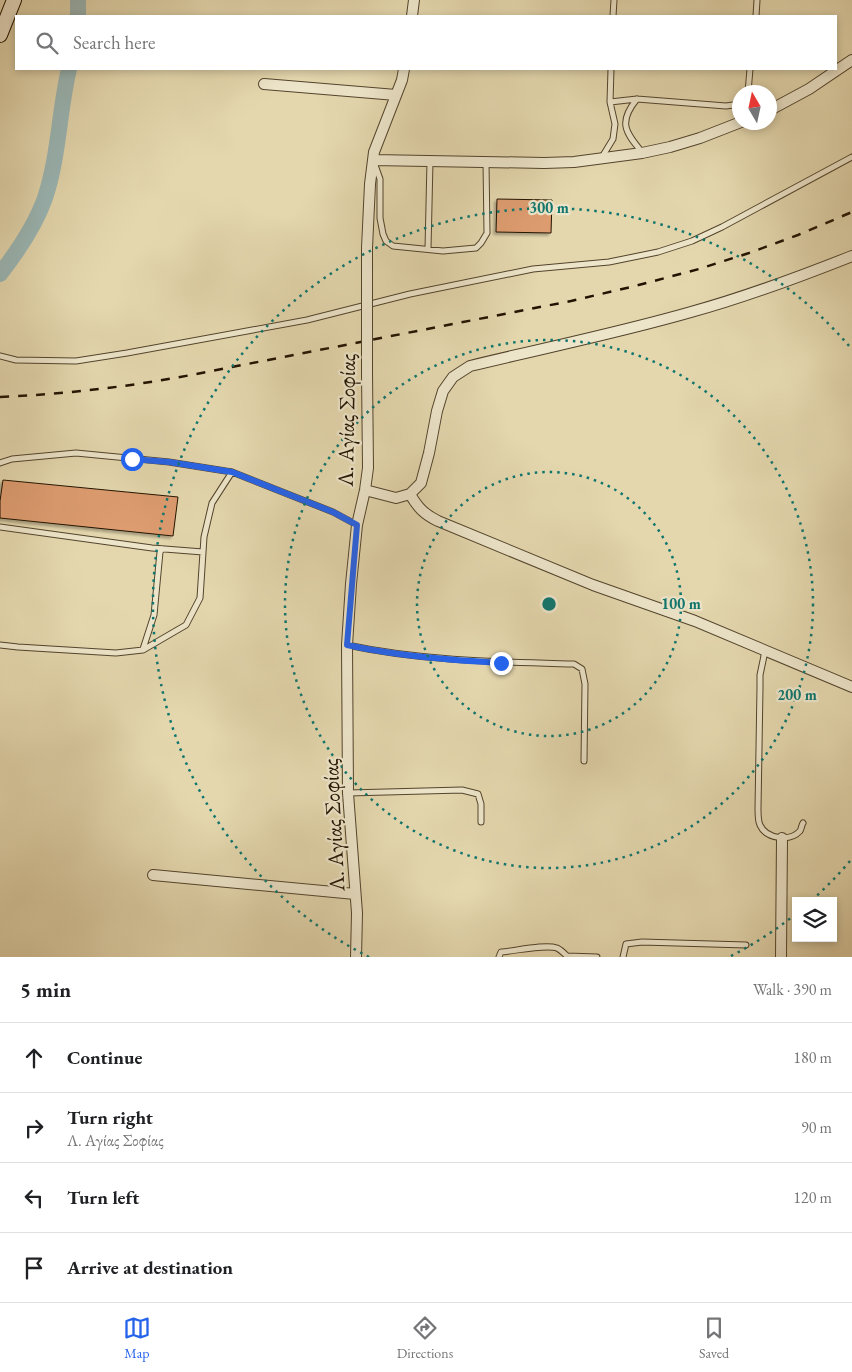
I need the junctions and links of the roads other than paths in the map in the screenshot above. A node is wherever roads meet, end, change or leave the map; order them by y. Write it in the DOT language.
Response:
graph roads {
  1 [pos="14,0"];
  2 [pos="414,0"];
  3 [pos="614,0"];
  4 [pos="757,0"];
  5 [pos="412,15"];
  6 [pos="613,15"];
  7 [pos="756,15"];
  8 [pos="0,35"];
  9 [pos="852,60"];
  10 [pos="404,70"];
  11 [pos="610,70"];
  12 [pos="750,70"];
  13 [pos="264,84"];
  14 [pos="749,85"];
  15 [pos="396,96"];
  16 [pos="637,99"];
  17 [pos="610,102"];
  18 [pos="732,105"];
  19 [pos="777,106"];
  20 [pos="732,126"];
  21 [pos="642,152"];
  22 [pos="852,157"];
  23 [pos="602,158"];
  24 [pos="373,160"];
  25 [pos="430,161"];
  26 [pos="486,162"];
  27 [pos="428,249"];
  28 [pos="852,256"];
  29 [pos="0,356"];
  30 [pos="0,463"];
  31 [pos="232,472"];
  32 [pos="365,490"];
  33 [pos="410,494"];
  34 [pos="357,525"];
  35 [pos="0,527"];
  36 [pos="162,549"];
  37 [pos="202,552"];
  38 [pos="0,645"];
  39 [pos="347,645"];
  40 [pos="143,650"];
  41 [pos="765,651"];
  42 [pos="852,687"];
  43 [pos="584,761"];
  44 [pos="348,792"];
  45 [pos="481,822"];
  46 [pos="803,823"];
  47 [pos="782,838"];
  48 [pos="153,875"];
  49 [pos="355,894"];
  50 [pos="746,945"];
  51 [pos="567,956"];
  52 [pos="356,957"];
  53 [pos="499,957"];
  54 [pos="597,957"];
  55 [pos="623,957"];
  56 [pos="780,957"];
  1 -- 8 [label="street"];
  2 -- 5 [label="street"];
  3 -- 6 [label="lane"];
  4 -- 7 [label="lane"];
  9 -- 19 [label="street"];
  10 -- 15 [label="street, Λ. Αγίας Σοφίας"];
  11 -- 17 [label="lane"];
  12 -- 14 [label="lane"];
  13 -- 15 [label="street"];
  15 -- 24 [label="street, Λ. Αγίας Σοφίας"];
  16 -- 17 [label="lane"];
  16 -- 18 [label="lane"];
  16 -- 21 [label="lane"];
  17 -- 23 [label="lane"];
  20 -- 21 [label="street"];
  21 -- 23 [label="street"];
  22 -- 29 [label="lane"];
  23 -- 26 [label="street"];
  24 -- 25 [label="street"];
  24 -- 27 [label="lane"];
  24 -- 32 [label="street, Λ. Αγίας Σοφίας, bridge"];
  25 -- 26 [label="street"];
  25 -- 27 [label="lane"];
  26 -- 27 [label="lane"];
  28 -- 33 [label="street"];
  30 -- 31 [label="lane"];
  31 -- 34 [label="lane"];
  31 -- 37 [label="lane"];
  32 -- 33 [label="street"];
  32 -- 34 [label="street, Λ. Αγίας Σοφίας"];
  33 -- 41 [label="street"];
  34 -- 39 [label="street, Λ. Αγίας Σοφίας"];
  35 -- 36 [label="lane"];
  36 -- 37 [label="lane"];
  36 -- 40 [label="lane"];
  37 -- 40 [label="lane"];
  38 -- 40 [label="lane"];
  39 -- 43 [label="lane"];
  39 -- 44 [label="street, Λ. Αγίας Σοφίας"];
  41 -- 42 [label="street"];
  41 -- 47 [label="lane"];
  44 -- 45 [label="lane"];
  44 -- 49 [label="street, Λ. Αγίας Σοφίας"];
  46 -- 47 [label="lane"];
  47 -- 56 [label="street"];
  48 -- 49 [label="street"];
  49 -- 52 [label="street, Λ. Αγίας Σοφίας"];
  50 -- 55 [label="lane"];
  51 -- 53 [label="lane"];
  51 -- 54 [label="lane"];
}
